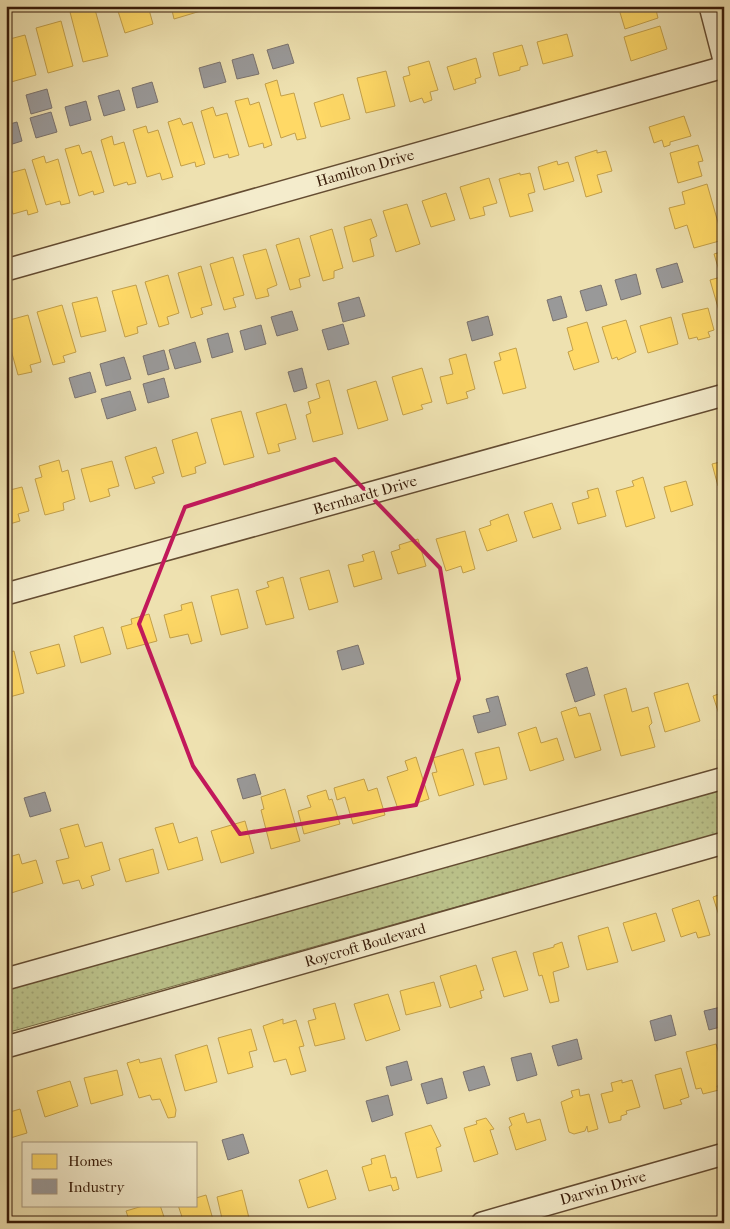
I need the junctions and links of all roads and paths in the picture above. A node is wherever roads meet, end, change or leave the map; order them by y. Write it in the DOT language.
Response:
graph roads {
  1 [pos="710,6"];
  2 [pos="724,60"];
  3 [pos="724,68"];
  4 [pos="6,270"];
  5 [pos="724,395"];
  6 [pos="6,594"];
  7 [pos="724,778"];
  8 [pos="724,843"];
  9 [pos="6,979"];
  10 [pos="6,1047"];
  11 [pos="724,1154"];
  12 [pos="482,1223"];
  1 -- 2 [label="street"];
  3 -- 4 [label="street, Hamilton Drive"];
  5 -- 6 [label="street, Bernhardt Drive"];
  7 -- 9 [label="street"];
  8 -- 10 [label="street, Roycroft Boulevard"];
  11 -- 12 [label="street, Darwin Drive"];
}
